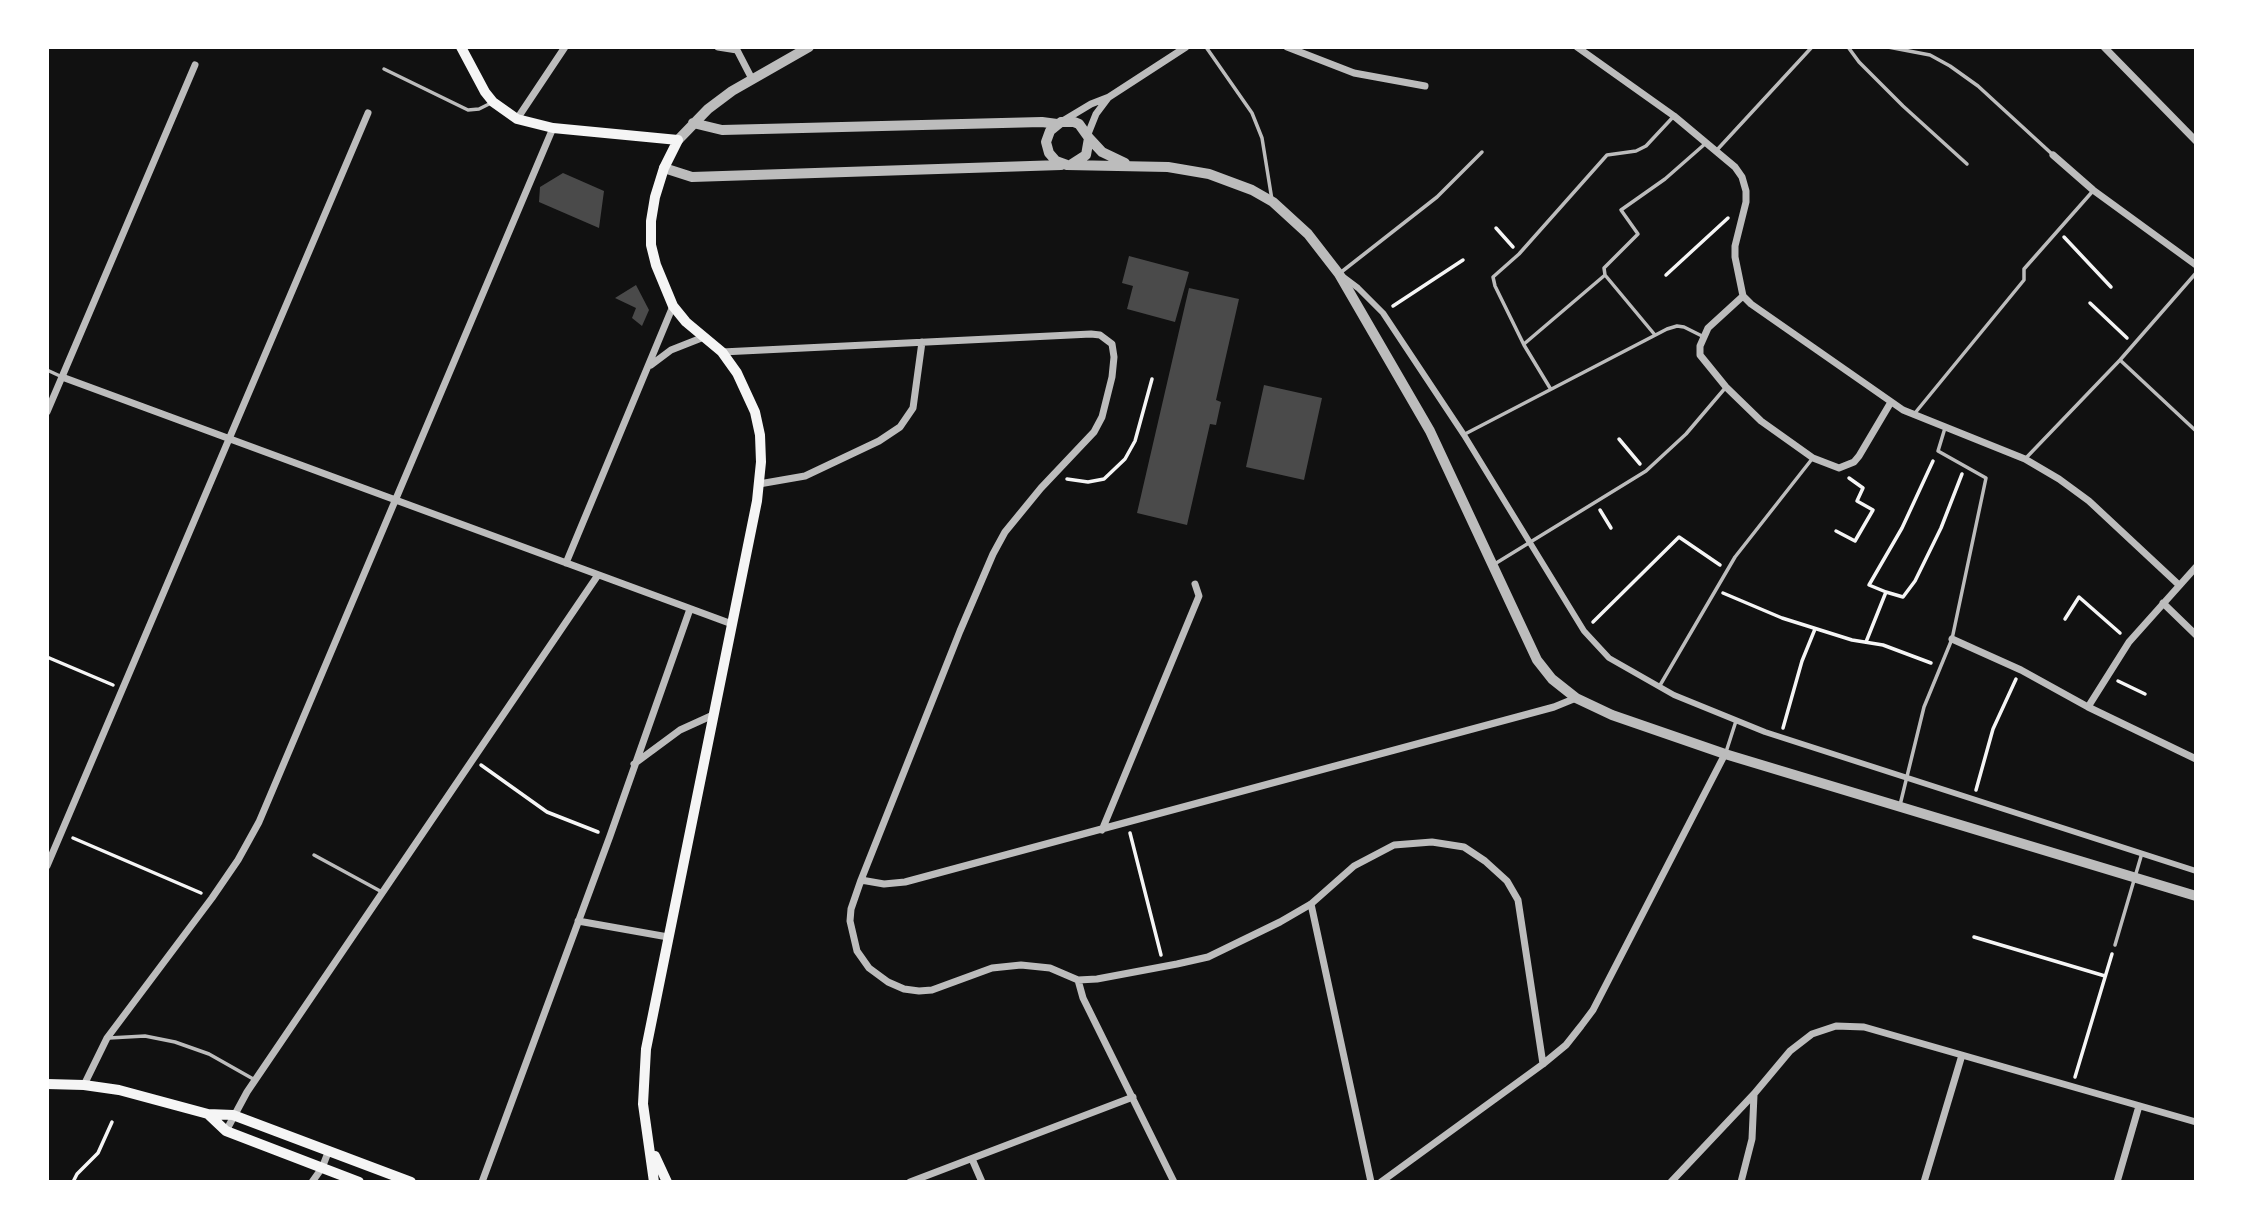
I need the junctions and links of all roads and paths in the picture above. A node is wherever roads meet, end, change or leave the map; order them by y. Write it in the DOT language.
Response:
graph roads {
  1 [pos="461,47"];
  2 [pos="565,47"];
  3 [pos="718,47"];
  4 [pos="810,47"];
  5 [pos="1185,47"];
  6 [pos="1206,47"];
  7 [pos="1287,47"];
  8 [pos="1577,47"];
  9 [pos="1812,47"];
  10 [pos="1848,47"];
  11 [pos="1888,47"];
  12 [pos="2105,47"];
  13 [pos="737,49"];
  14 [pos="195,65"];
  15 [pos="384,69"];
  16 [pos="752,79"];
  17 [pos="1425,86"];
  18 [pos="1109,97"];
  19 [pos="493,102"];
  20 [pos="368,113"];
  21 [pos="1674,116"];
  22 [pos="517,119"];
  23 [pos="693,123"];
  24 [pos="1059,123"];
  25 [pos="553,128"];
  26 [pos="1088,136"];
  27 [pos="678,140"];
  28 [pos="2196,141"];
  29 [pos="1706,143"];
  30 [pos="1716,151"];
  31 [pos="1482,152"];
  32 [pos="2053,155"];
  33 [pos="1070,164"];
  34 [pos="1966,164"];
  35 [pos="1132,166"];
  36 [pos="664,168"];
  37 [pos="2093,190"];
  38 [pos="1273,202"];
  39 [pos="1745,202"];
  40 [pos="1496,228"];
  41 [pos="2057,231"];
  42 [pos="1519,254"];
  43 [pos="1463,260"];
  44 [pos="2196,265"];
  45 [pos="2196,273"];
  46 [pos="1339,274"];
  47 [pos="1605,275"];
  48 [pos="1666,275"];
  49 [pos="2111,286"];
  50 [pos="1744,296"];
  51 [pos="2090,303"];
  52 [pos="673,306"];
  53 [pos="1383,313"];
  54 [pos="1655,335"];
  55 [pos="704,337"];
  56 [pos="1704,337"];
  57 [pos="922,342"];
  58 [pos="2133,344"];
  59 [pos="1524,345"];
  60 [pos="722,352"];
  61 [pos="2120,360"];
  62 [pos="648,368"];
  63 [pos="47,370"];
  64 [pos="62,377"];
  65 [pos="1152,379"];
  66 [pos="1726,387"];
  67 [pos="1550,388"];
  68 [pos="1891,402"];
  69 [pos="47,412"];
  70 [pos="1913,415"];
  71 [pos="1945,428"];
  72 [pos="2196,431"];
  73 [pos="1464,435"];
  74 [pos="230,438"];
  75 [pos="1619,439"];
  76 [pos="1938,451"];
  77 [pos="1813,458"];
  78 [pos="2025,459"];
  79 [pos="1846,466"];
  80 [pos="1965,466"];
  81 [pos="1646,471"];
  82 [pos="1052,477"];
  83 [pos="759,484"];
  84 [pos="397,500"];
  85 [pos="1595,502"];
  86 [pos="1611,528"];
  87 [pos="1836,531"];
  88 [pos="1529,542"];
  89 [pos="566,562"];
  90 [pos="1493,566"];
  91 [pos="2196,568"];
  92 [pos="1728,570"];
  93 [pos="598,575"];
  94 [pos="1195,584"];
  95 [pos="2179,585"];
  96 [pos="1717,591"];
  97 [pos="1886,592"];
  98 [pos="2163,603"];
  99 [pos="690,609"];
  100 [pos="2064,619"];
  101 [pos="732,624"];
  102 [pos="1815,629"];
  103 [pos="1584,631"];
  104 [pos="2196,635"];
  105 [pos="1952,639"];
  106 [pos="1866,642"];
  107 [pos="2129,642"];
  108 [pos="47,657"];
  109 [pos="1939,667"];
  110 [pos="2021,670"];
  111 [pos="2106,676"];
  112 [pos="1659,687"];
  113 [pos="123,689"];
  114 [pos="2145,694"];
  115 [pos="1576,698"];
  116 [pos="2088,707"];
  117 [pos="713,715"];
  118 [pos="1736,720"];
  119 [pos="1780,736"];
  120 [pos="1725,754"];
  121 [pos="473,759"];
  122 [pos="2196,760"];
  123 [pos="634,764"];
  124 [pos="1908,778"];
  125 [pos="1974,799"];
  126 [pos="1900,806"];
  127 [pos="1127,823"];
  128 [pos="1102,830"];
  129 [pos="62,834"];
  130 [pos="610,836"];
  131 [pos="2142,853"];
  132 [pos="314,855"];
  133 [pos="47,866"];
  134 [pos="2196,871"];
  135 [pos="2135,877"];
  136 [pos="861,880"];
  137 [pos="382,892"];
  138 [pos="2196,896"];
  139 [pos="212,898"];
  140 [pos="1311,904"];
  141 [pos="578,921"];
  142 [pos="668,937"];
  143 [pos="1974,937"];
  144 [pos="2115,945"];
  145 [pos="1164,967"];
  146 [pos="2105,976"];
  147 [pos="1079,980"];
  148 [pos="107,1038"];
  149 [pos="1962,1055"];
  150 [pos="1543,1064"];
  151 [pos="255,1080"];
  152 [pos="47,1084"];
  153 [pos="84,1085"];
  154 [pos="2073,1086"];
  155 [pos="1754,1094"];
  156 [pos="1133,1097"];
  157 [pos="2139,1106"];
  158 [pos="208,1114"];
  159 [pos="233,1115"];
  160 [pos="112,1122"];
  161 [pos="2196,1122"];
  162 [pos="226,1131"];
  163 [pos="650,1147"];
  164 [pos="329,1150"];
  165 [pos="972,1158"];
  166 [pos="322,1168"];
  167 [pos="73,1182"];
  168 [pos="312,1182"];
  169 [pos="359,1182"];
  170 [pos="411,1182"];
  171 [pos="482,1182"];
  172 [pos="654,1182"];
  173 [pos="667,1182"];
  174 [pos="910,1182"];
  175 [pos="982,1182"];
  176 [pos="1174,1182"];
  177 [pos="1371,1182"];
  178 [pos="1381,1182"];
  179 [pos="1671,1182"];
  180 [pos="1741,1182"];
  181 [pos="1924,1182"];
  182 [pos="2117,1182"];
  1 -- 19 [label="main road"];
  2 -- 22 [label="street"];
  3 -- 13 [label="street"];
  4 -- 16 [label="street"];
  5 -- 18 [label="street"];
  6 -- 38 [label="lane"];
  7 -- 17 [label="street"];
  8 -- 21 [label="street"];
  9 -- 30 [label="lane"];
  10 -- 34 [label="lane"];
  11 -- 32 [label="lane"];
  12 -- 28 [label="street"];
  13 -- 16 [label="street"];
  14 -- 64 [label="street"];
  15 -- 19 [label="lane"];
  16 -- 23 [label="street"];
  18 -- 24 [label="street"];
  18 -- 26 [label="street"];
  19 -- 22 [label="main road"];
  20 -- 74 [label="street"];
  21 -- 29 [label="street"];
  21 -- 42 [label="lane"];
  22 -- 25 [label="main road"];
  23 -- 24 [label="street"];
  23 -- 27 [label="street"];
  24 -- 26 [label="street"];
  24 -- 33 [label="street"];
  25 -- 27 [label="main road"];
  25 -- 84 [label="street"];
  26 -- 33 [label="street"];
  26 -- 35 [label="street"];
  27 -- 36 [label="main road"];
  29 -- 30 [label="street"];
  29 -- 47 [label="lane"];
  30 -- 39 [label="street"];
  31 -- 46 [label="lane"];
  32 -- 37 [label="street"];
  33 -- 35 [label="street"];
  33 -- 36 [label="street"];
  35 -- 38 [label="street"];
  36 -- 52 [label="main road"];
  37 -- 41 [label="lane"];
  37 -- 44 [label="street"];
  38 -- 46 [label="street"];
  39 -- 48 [label="path"];
  39 -- 50 [label="street"];
  40 -- 42 [label="path"];
  41 -- 49 [label="path"];
  41 -- 70 [label="lane"];
  42 -- 59 [label="lane"];
  43 -- 53 [label="path"];
  45 -- 58 [label="lane"];
  46 -- 53 [label="street"];
  46 -- 90 [label="street"];
  47 -- 54 [label="lane"];
  47 -- 59 [label="lane"];
  50 -- 56 [label="street"];
  50 -- 68 [label="street"];
  51 -- 58 [label="path"];
  52 -- 55 [label="main road"];
  52 -- 62 [label="street"];
  53 -- 73 [label="street"];
  54 -- 56 [label="lane"];
  54 -- 67 [label="lane"];
  55 -- 60 [label="main road"];
  55 -- 62 [label="street"];
  56 -- 66 [label="street"];
  57 -- 60 [label="street"];
  57 -- 82 [label="street"];
  57 -- 83 [label="street"];
  58 -- 61 [label="lane"];
  59 -- 67 [label="lane"];
  60 -- 83 [label="main road"];
  61 -- 72 [label="lane"];
  61 -- 78 [label="lane"];
  62 -- 89 [label="street"];
  63 -- 64 [label="lane"];
  64 -- 69 [label="street"];
  64 -- 74 [label="street"];
  65 -- 82 [label="path"];
  66 -- 77 [label="street"];
  66 -- 81 [label="lane"];
  67 -- 73 [label="lane"];
  68 -- 70 [label="street"];
  68 -- 79 [label="street"];
  70 -- 71 [label="street"];
  71 -- 76 [label="lane"];
  71 -- 78 [label="street"];
  73 -- 88 [label="street"];
  74 -- 84 [label="street"];
  74 -- 113 [label="street"];
  75 -- 81 [label="path"];
  76 -- 80 [label="lane"];
  76 -- 97 [label="path"];
  77 -- 79 [label="street"];
  77 -- 92 [label="lane"];
  78 -- 95 [label="street"];
  79 -- 87 [label="path"];
  80 -- 97 [label="path"];
  80 -- 105 [label="lane"];
  81 -- 85 [label="lane"];
  82 -- 136 [label="street"];
  83 -- 101 [label="main road"];
  84 -- 89 [label="street"];
  84 -- 139 [label="street"];
  85 -- 86 [label="path"];
  85 -- 88 [label="lane"];
  88 -- 90 [label="lane"];
  88 -- 103 [label="street"];
  89 -- 93 [label="street"];
  90 -- 115 [label="street"];
  91 -- 95 [label="street"];
  92 -- 96 [label="lane"];
  92 -- 103 [label="path"];
  93 -- 99 [label="street"];
  93 -- 121 [label="street"];
  94 -- 128 [label="street"];
  95 -- 98 [label="street"];
  96 -- 102 [label="path"];
  96 -- 112 [label="lane"];
  97 -- 106 [label="path"];
  98 -- 104 [label="street"];
  98 -- 107 [label="street"];
  99 -- 101 [label="street"];
  99 -- 123 [label="street"];
  100 -- 107 [label="path"];
  101 -- 117 [label="main road"];
  102 -- 106 [label="path"];
  102 -- 119 [label="path"];
  103 -- 112 [label="street"];
  105 -- 109 [label="lane"];
  105 -- 110 [label="street"];
  106 -- 109 [label="path"];
  107 -- 111 [label="street"];
  108 -- 113 [label="path"];
  109 -- 124 [label="lane"];
  110 -- 116 [label="street"];
  110 -- 125 [label="path"];
  111 -- 114 [label="path"];
  111 -- 116 [label="street"];
  112 -- 118 [label="street"];
  113 -- 129 [label="street"];
  115 -- 120 [label="street"];
  115 -- 127 [label="street"];
  116 -- 122 [label="street"];
  117 -- 123 [label="street"];
  117 -- 142 [label="main road"];
  118 -- 119 [label="street"];
  118 -- 120 [label="lane"];
  119 -- 124 [label="street"];
  120 -- 126 [label="street"];
  120 -- 150 [label="street"];
  121 -- 130 [label="path"];
  121 -- 137 [label="street"];
  123 -- 130 [label="street"];
  124 -- 125 [label="street"];
  124 -- 126 [label="lane"];
  125 -- 131 [label="street"];
  126 -- 135 [label="street"];
  127 -- 128 [label="street"];
  127 -- 145 [label="path"];
  128 -- 136 [label="street"];
  129 -- 133 [label="street"];
  129 -- 139 [label="path"];
  130 -- 141 [label="street"];
  131 -- 134 [label="street"];
  131 -- 135 [label="lane"];
  132 -- 137 [label="lane"];
  135 -- 138 [label="street"];
  135 -- 144 [label="lane"];
  136 -- 147 [label="street"];
  137 -- 151 [label="street"];
  139 -- 148 [label="street"];
  140 -- 145 [label="street"];
  140 -- 150 [label="street"];
  140 -- 177 [label="street"];
  141 -- 142 [label="street"];
  141 -- 171 [label="street"];
  142 -- 163 [label="main road"];
  143 -- 146 [label="path"];
  144 -- 146 [label="path"];
  145 -- 147 [label="street"];
  146 -- 154 [label="path"];
  147 -- 156 [label="street"];
  148 -- 151 [label="lane"];
  148 -- 153 [label="street"];
  149 -- 154 [label="street"];
  149 -- 155 [label="street"];
  149 -- 181 [label="street"];
  150 -- 178 [label="street"];
  151 -- 159 [label="street"];
  152 -- 153 [label="main road"];
  153 -- 158 [label="main road"];
  154 -- 157 [label="street"];
  155 -- 179 [label="street"];
  155 -- 180 [label="street"];
  156 -- 165 [label="street"];
  156 -- 176 [label="street"];
  157 -- 161 [label="street"];
  157 -- 182 [label="street"];
  158 -- 159 [label="main road"];
  158 -- 162 [label="main road"];
  159 -- 162 [label="street"];
  159 -- 164 [label="main road"];
  160 -- 167 [label="path"];
  162 -- 166 [label="main road"];
  163 -- 172 [label="main road"];
  163 -- 173 [label="main road"];
  164 -- 166 [label="street"];
  164 -- 170 [label="main road"];
  165 -- 174 [label="street"];
  165 -- 175 [label="street"];
  166 -- 168 [label="street"];
  166 -- 169 [label="main road"];
}
